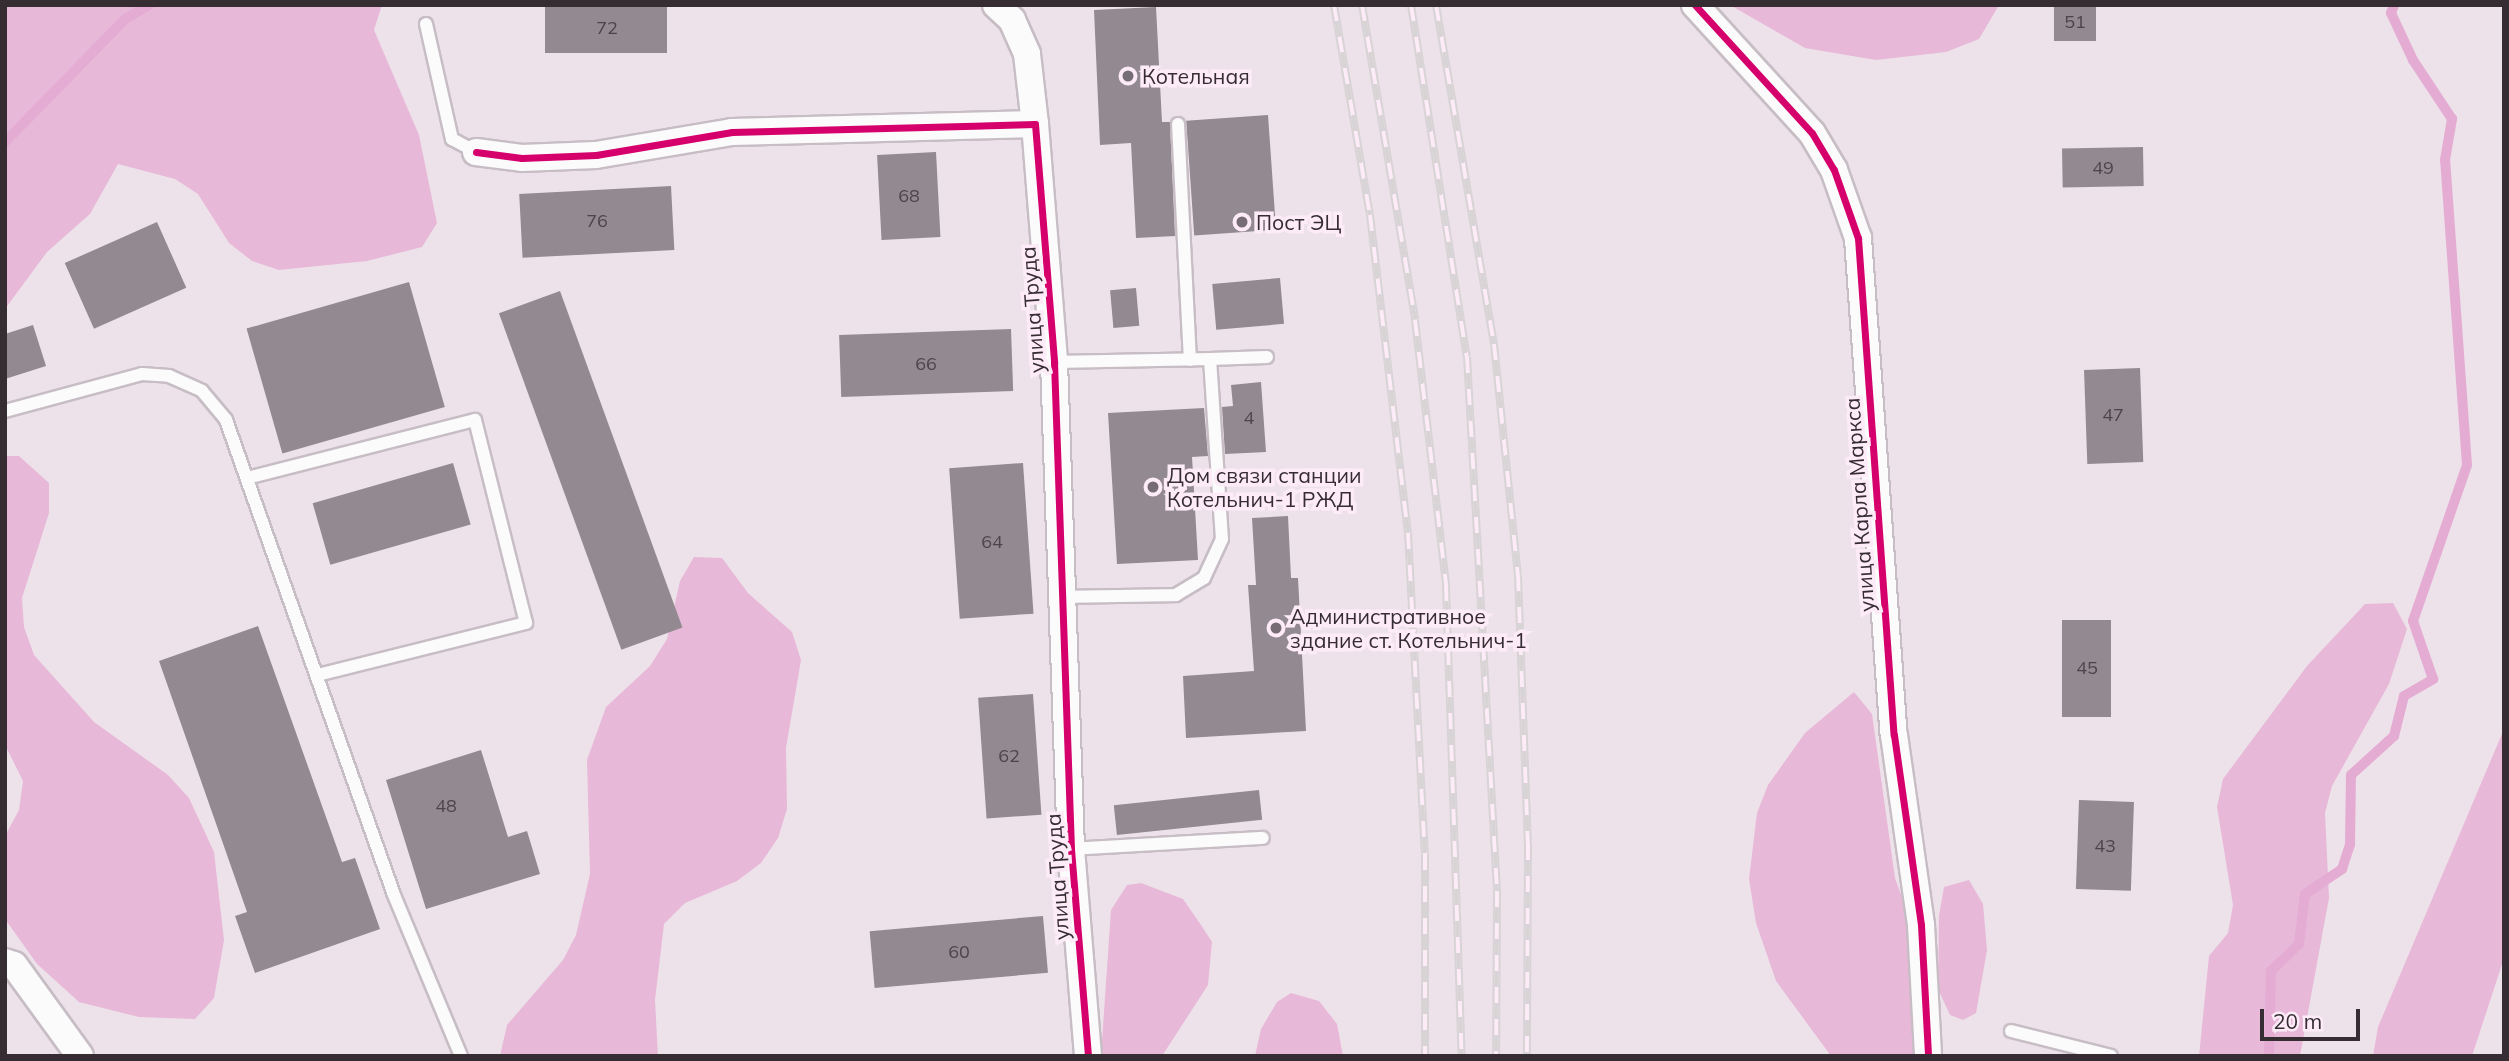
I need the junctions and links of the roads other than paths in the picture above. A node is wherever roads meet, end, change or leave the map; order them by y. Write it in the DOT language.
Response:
graph roads {
  1 [pos="996,5"];
  2 [pos="1695,5"];
  3 [pos="426,24"];
  4 [pos="1035,124"];
  5 [pos="1178,124"];
  6 [pos="476,152"];
  7 [pos="1267,358"];
  8 [pos="1210,359"];
  9 [pos="1190,360"];
  10 [pos="1054,362"];
  11 [pos="5,411"];
  12 [pos="247,478"];
  13 [pos="1063,597"];
  14 [pos="317,675"];
  15 [pos="1263,838"];
  16 [pos="1071,849"];
  17 [pos="5,962"];
  18 [pos="2011,1031"];
  19 [pos="80,1056"];
  20 [pos="461,1056"];
  21 [pos="1087,1056"];
  22 [pos="1928,1056"];
  23 [pos="2112,1056"];
  1 -- 4 [label="street, улица Труда"];
  2 -- 22 [label="street, улица Карла Маркса"];
  3 -- 6 [label="lane"];
  4 -- 6 [label="street"];
  4 -- 10 [label="street, улица Труда"];
  5 -- 9 [label="lane"];
  7 -- 8 [label="lane"];
  8 -- 9 [label="lane"];
  8 -- 13 [label="lane"];
  9 -- 10 [label="lane"];
  10 -- 13 [label="street, улица Труда"];
  11 -- 12 [label="lane"];
  12 -- 14 [label="lane"];
  12 -- 14 [label="lane"];
  13 -- 16 [label="street, улица Труда"];
  14 -- 20 [label="lane"];
  15 -- 16 [label="lane"];
  16 -- 21 [label="street, улица Труда"];
  17 -- 19 [label="street"];
  18 -- 23 [label="lane"];
}
